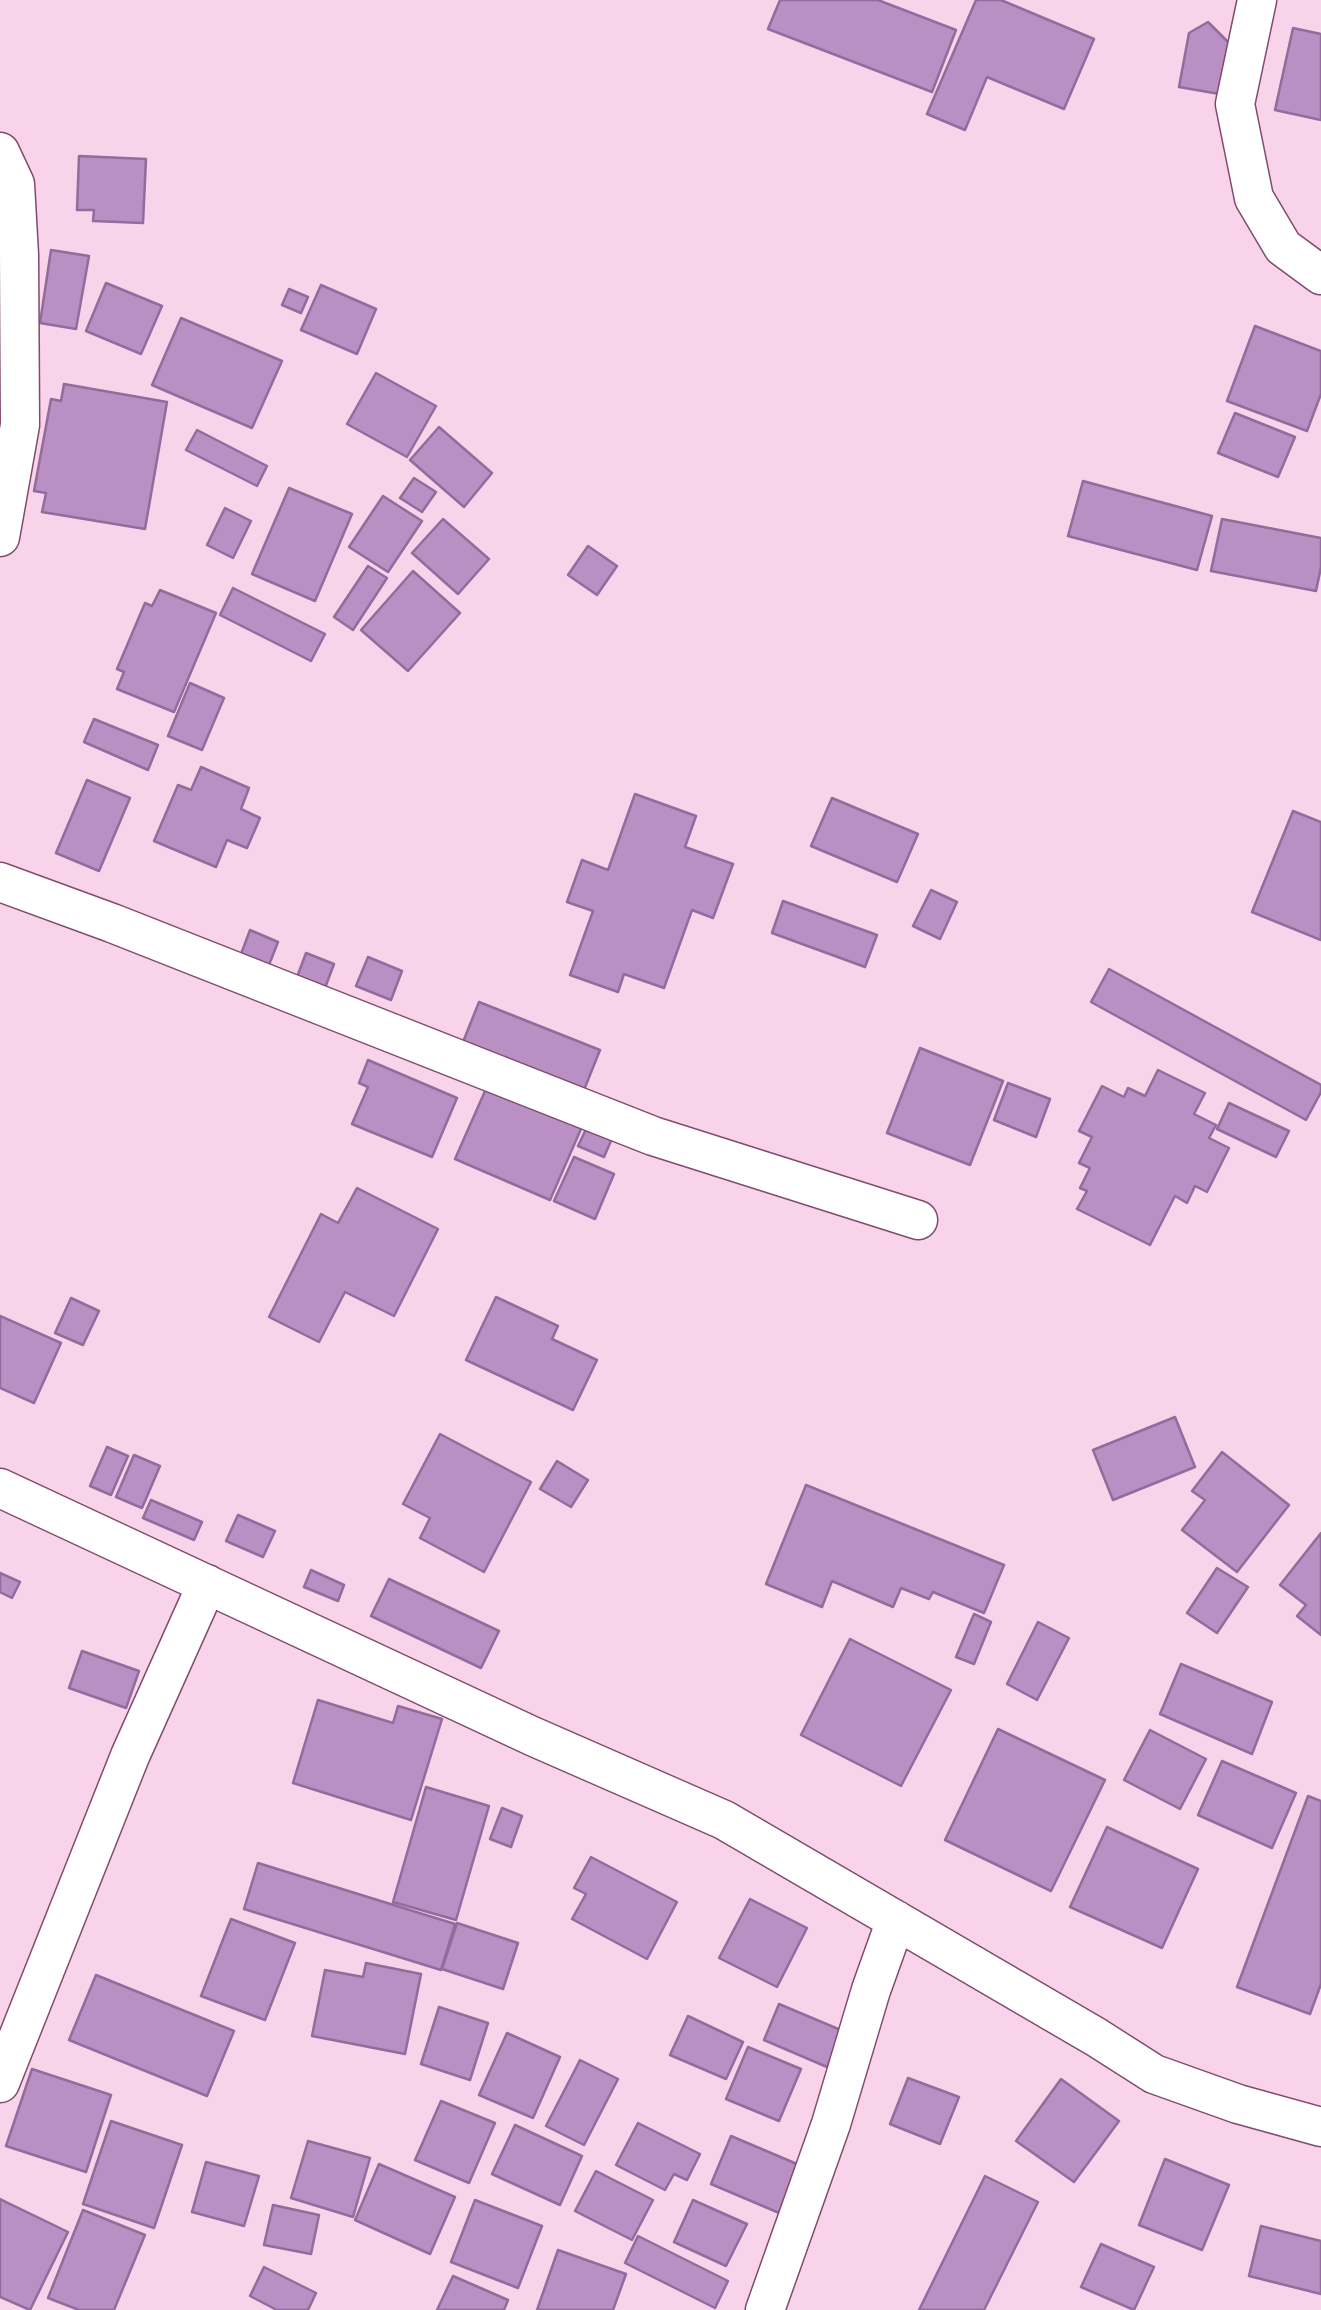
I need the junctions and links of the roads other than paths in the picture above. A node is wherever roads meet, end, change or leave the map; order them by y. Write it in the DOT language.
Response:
graph roads {
  1 [pos="1257,0"];
  2 [pos="0,152"];
  3 [pos="1321,275"];
  4 [pos="0,536"];
  5 [pos="0,882"];
  6 [pos="918,1220"];
  7 [pos="0,1488"];
  8 [pos="207,1584"];
  9 [pos="896,1920"];
  10 [pos="0,2083"];
  11 [pos="1321,2127"];
  12 [pos="765,2310"];
  1 -- 3 [label="street"];
  2 -- 4 [label="street"];
  5 -- 6 [label="street"];
  7 -- 8 [label="street"];
  8 -- 9 [label="street"];
  8 -- 10 [label="street"];
  9 -- 11 [label="street"];
  9 -- 12 [label="street"];
}
